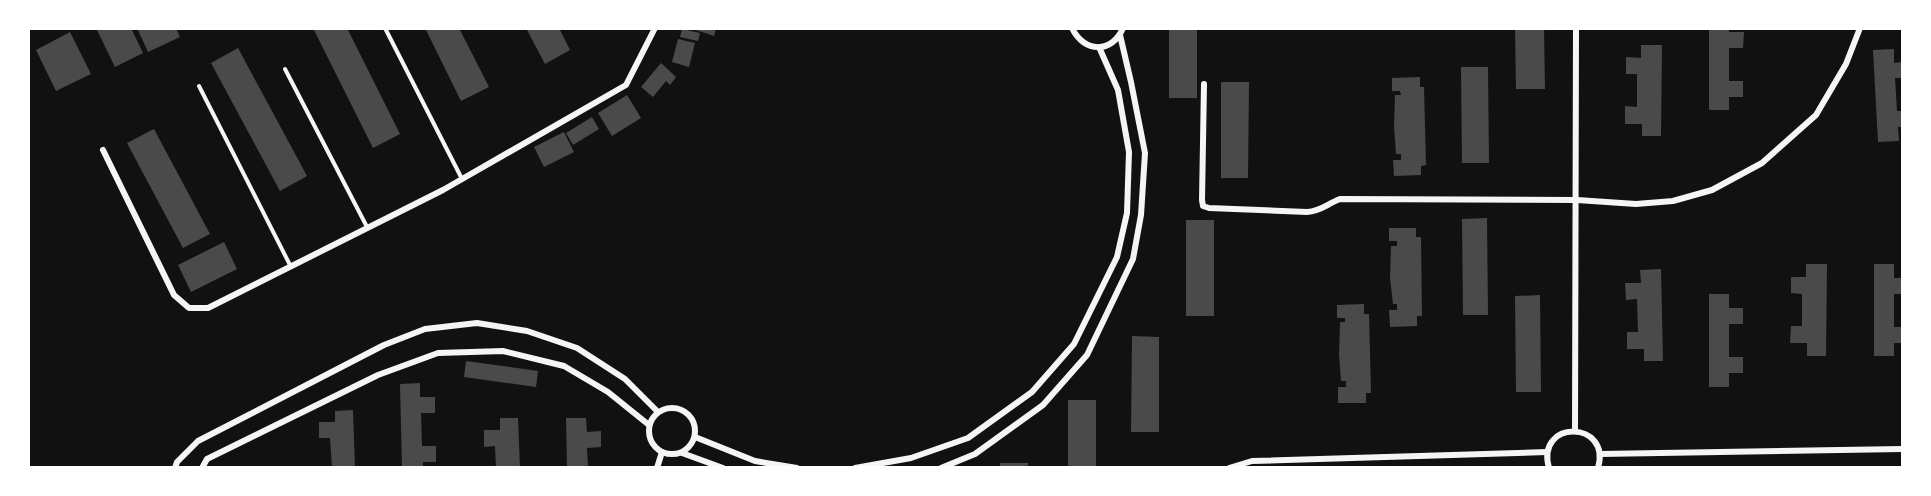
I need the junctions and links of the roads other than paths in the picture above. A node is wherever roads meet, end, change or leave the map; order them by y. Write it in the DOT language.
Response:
graph roads {
  1 [pos="385,28"];
  2 [pos="655,28"];
  3 [pos="1072,28"];
  4 [pos="1576,28"];
  5 [pos="1860,28"];
  6 [pos="1121,32"];
  7 [pos="1099,47"];
  8 [pos="285,69"];
  9 [pos="1204,84"];
  10 [pos="199,87"];
  11 [pos="103,150"];
  12 [pos="462,178"];
  13 [pos="1576,200"];
  14 [pos="367,228"];
  15 [pos="291,267"];
  16 [pos="658,412"];
  17 [pos="649,425"];
  18 [pos="1575,430"];
  19 [pos="695,437"];
  20 [pos="1902,449"];
  21 [pos="662,452"];
  22 [pos="682,453"];
  23 [pos="1547,453"];
  24 [pos="1600,454"];
  25 [pos="175,468"];
  26 [pos="202,468"];
  27 [pos="657,468"];
  28 [pos="723,468"];
  29 [pos="797,468"];
  30 [pos="855,468"];
  31 [pos="941,468"];
  32 [pos="1229,468"];
  33 [pos="1549,468"];
  34 [pos="1598,468"];
  1 -- 12 [label="lane"];
  2 -- 12 [label="street"];
  3 -- 7 [label="street"];
  4 -- 13 [label="street"];
  5 -- 13 [label="street"];
  6 -- 7 [label="street"];
  6 -- 31 [label="street"];
  7 -- 30 [label="street"];
  8 -- 14 [label="lane"];
  9 -- 13 [label="street"];
  10 -- 15 [label="lane"];
  11 -- 15 [label="street"];
  12 -- 14 [label="street"];
  13 -- 18 [label="street"];
  14 -- 15 [label="street"];
  16 -- 17 [label="street"];
  16 -- 19 [label="street"];
  16 -- 25 [label="street"];
  17 -- 21 [label="street"];
  17 -- 26 [label="street"];
  18 -- 23 [label="street"];
  18 -- 24 [label="street"];
  19 -- 22 [label="street"];
  19 -- 29 [label="street"];
  20 -- 24 [label="street"];
  21 -- 22 [label="street"];
  21 -- 27 [label="street"];
  22 -- 28 [label="street"];
  23 -- 32 [label="street"];
  23 -- 33 [label="street"];
  24 -- 34 [label="street"];
}
